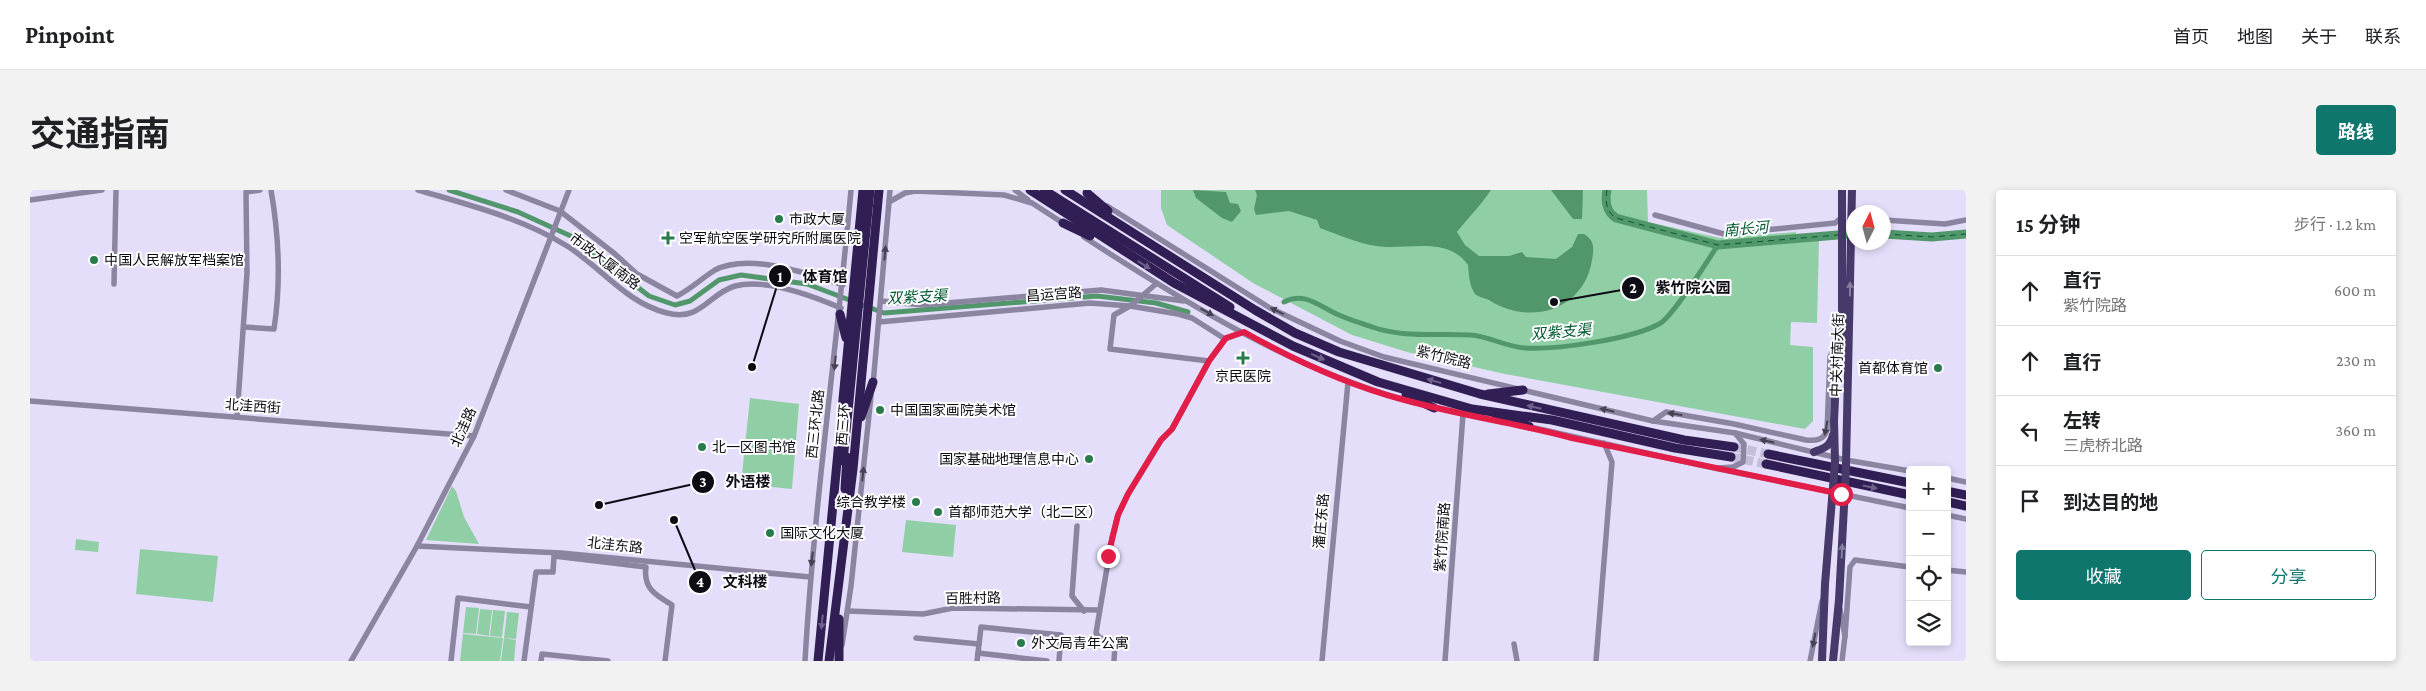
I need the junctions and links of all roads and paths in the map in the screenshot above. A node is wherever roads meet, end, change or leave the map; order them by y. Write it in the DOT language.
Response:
graph roads {
  1 [pos="102,190"];
  2 [pos="116,190"];
  3 [pos="260,190"];
  4 [pos="271,190"];
  5 [pos="418,190"];
  6 [pos="506,190"];
  7 [pos="569,190"];
  8 [pos="852,190"];
  9 [pos="863,190"];
  10 [pos="870,190"];
  11 [pos="874,190"];
  12 [pos="879,190"];
  13 [pos="890,190"];
  14 [pos="1015,190"];
  15 [pos="1030,190"];
  16 [pos="1044,190"];
  17 [pos="1052,190"];
  18 [pos="1065,190"];
  19 [pos="1842,190"];
  20 [pos="1852,190"];
  21 [pos="1084,192"];
  22 [pos="30,200"];
  23 [pos="889,202"];
  24 [pos="1032,203"];
  25 [pos="1852,205"];
  26 [pos="560,213"];
  27 [pos="1655,215"];
  28 [pos="1842,220"];
  29 [pos="1891,220"];
  30 [pos="1966,220"];
  31 [pos="1063,223"];
  32 [pos="1129,229"];
  33 [pos="551,236"];
  34 [pos="1120,249"];
  35 [pos="1851,250"];
  36 [pos="114,284"];
  37 [pos="1156,284"];
  38 [pos="843,285"];
  39 [pos="1145,294"];
  40 [pos="881,301"];
  41 [pos="1190,302"];
  42 [pos="1130,306"];
  43 [pos="840,311"];
  44 [pos="879,322"];
  45 [pos="244,327"];
  46 [pos="1842,330"];
  47 [pos="1244,332"];
  48 [pos="1296,333"];
  49 [pos="1226,338"];
  50 [pos="1293,346"];
  51 [pos="848,347"];
  52 [pos="1209,361"];
  53 [pos="873,382"];
  54 [pos="1348,382"];
  55 [pos="1378,382"];
  56 [pos="1523,390"];
  57 [pos="1480,394"];
  58 [pos="30,401"];
  59 [pos="1434,408"];
  60 [pos="1472,409"];
  61 [pos="1464,414"];
  62 [pos="237,417"];
  63 [pos="1653,421"];
  64 [pos="1834,421"];
  65 [pos="1529,426"];
  66 [pos="856,431"];
  67 [pos="1735,433"];
  68 [pos="474,436"];
  69 [pos="1604,443"];
  70 [pos="1734,447"];
  71 [pos="1814,452"];
  72 [pos="1768,454"];
  73 [pos="1731,457"];
  74 [pos="1833,462"];
  75 [pos="1846,462"];
  76 [pos="1766,464"];
  77 [pos="844,468"];
  78 [pos="1719,468"];
  79 [pos="1906,470"];
  80 [pos="1951,479"];
  81 [pos="1906,482"];
  82 [pos="1966,482"];
  83 [pos="1832,486"];
  84 [pos="1845,492"];
  85 [pos="1951,492"];
  86 [pos="1906,495"];
  87 [pos="1966,495"];
  88 [pos="1951,503"];
  89 [pos="1966,506"];
  90 [pos="1906,507"];
  91 [pos="1951,516"];
  92 [pos="1966,519"];
  93 [pos="1077,526"];
  94 [pos="831,533"];
  95 [pos="843,534"];
  96 [pos="416,546"];
  97 [pos="1906,566"];
  98 [pos="1951,570"];
  99 [pos="1966,572"];
  100 [pos="839,576"];
  101 [pos="810,577"];
  102 [pos="1825,584"];
  103 [pos="1839,600"];
  104 [pos="531,606"];
  105 [pos="1098,610"];
  106 [pos="848,611"];
  107 [pos="1084,611"];
  108 [pos="1845,636"];
  109 [pos="916,638"];
  110 [pos="979,644"];
  111 [pos="1514,644"];
  112 [pos="978,653"];
  113 [pos="1002,658"];
  114 [pos="351,661"];
  115 [pos="451,661"];
  116 [pos="524,661"];
  117 [pos="541,661"];
  118 [pos="608,661"];
  119 [pos="665,661"];
  120 [pos="806,661"];
  121 [pos="818,661"];
  122 [pos="829,661"];
  123 [pos="839,661"];
  124 [pos="976,661"];
  125 [pos="1048,661"];
  126 [pos="1059,661"];
  127 [pos="1114,661"];
  128 [pos="1322,661"];
  129 [pos="1445,661"];
  130 [pos="1518,661"];
  131 [pos="1596,661"];
  132 [pos="1810,661"];
  133 [pos="1822,661"];
  134 [pos="1833,661"];
  135 [pos="1842,661"];
  1 -- 22 [label="street"];
  2 -- 36 [label="street"];
  3 -- 45 [label="street"];
  4 -- 45 [label="street"];
  5 -- 33 [label="street, 市政大厦南路"];
  6 -- 26 [label="street"];
  7 -- 26 [label="street, 北洼路"];
  8 -- 38 [label="street, 西三环北路"];
  9 -- 51 [label="highway, 西三环"];
  10 -- 77 [label="highway"];
  11 -- 77 [label="highway"];
  12 -- 66 [label="highway, 西三环"];
  13 -- 23 [label="street"];
  14 -- 24 [label="street"];
  15 -- 34 [label="highway"];
  16 -- 50 [label="highway"];
  17 -- 48 [label="highway"];
  18 -- 32 [label="highway, 紫竹院路"];
  19 -- 28 [label="main road"];
  20 -- 25 [label="main road"];
  21 -- 32 [label="highway"];
  56 -- 21 [label="street, 紫竹院路, one-way"];
  23 -- 24 [label="street"];
  40 -- 23 [label="street, one-way"];
  24 -- 31 [label="street"];
  26 -- 33 [label="street, 北洼路"];
  26 -- 38 [label="street"];
  27 -- 28 [label="street"];
  28 -- 46 [label="main road, 中关村南大街, bridge"];
  29 -- 30 [label="street"];
  31 -- 34 [label="highway"];
  31 -- 37 [label="street"];
  32 -- 48 [label="highway, 紫竹院路"];
  33 -- 43 [label="street, 市政大厦南路"];
  33 -- 68 [label="street, 北洼路"];
  34 -- 50 [label="highway, one-way"];
  75 -- 35 [label="main road, 中关村南大街, one-way"];
  37 -- 39 [label="street"];
  37 -- 41 [label="street"];
  38 -- 43 [label="street, 西三环北路"];
  39 -- 40 [label="street"];
  39 -- 41 [label="street"];
  39 -- 42 [label="street"];
  40 -- 44 [label="street"];
  41 -- 47 [label="street, one-way"];
  42 -- 44 [label="street, 昌运宫路"];
  42 -- 49 [label="street, 昌运宫路"];
  42 -- 52 [label="street"];
  43 -- 51 [label="highway"];
  43 -- 101 [label="street, 西三环北路, one-way"];
  44 -- 53 [label="street"];
  45 -- 62 [label="street"];
  46 -- 63 [label="street, one-way"];
  46 -- 64 [label="main road, 中关村南大街"];
  47 -- 49 [label="street"];
  47 -- 54 [label="street"];
  57 -- 48 [label="highway, 紫竹院路, one-way"];
  49 -- 52 [label="street"];
  50 -- 55 [label="highway, one-way"];
  51 -- 94 [label="highway, 西三环"];
  52 -- 105 [label="street"];
  53 -- 66 [label="highway"];
  106 -- 53 [label="street, one-way"];
  54 -- 59 [label="street"];
  54 -- 128 [label="street, 潘庄东路"];
  55 -- 59 [label="highway"];
  55 -- 60 [label="highway"];
  56 -- 57 [label="highway"];
  63 -- 56 [label="street, 紫竹院路, one-way"];
  70 -- 57 [label="highway, 紫竹院路, one-way"];
  58 -- 62 [label="street, 北洼西街"];
  59 -- 61 [label="street"];
  60 -- 65 [label="highway"];
  60 -- 73 [label="highway"];
  61 -- 65 [label="street"];
  61 -- 129 [label="street, 紫竹院南路"];
  62 -- 68 [label="street, 北洼西街"];
  63 -- 67 [label="street, 紫竹院路"];
  64 -- 71 [label="main road"];
  64 -- 74 [label="main road, 中关村南大街"];
  65 -- 69 [label="street"];
  66 -- 95 [label="highway, 西三环"];
  71 -- 67 [label="street, 紫竹院路, one-way"];
  67 -- 78 [label="street, bridge"];
  68 -- 96 [label="street, 北洼路"];
  69 -- 78 [label="street"];
  69 -- 131 [label="street"];
  71 -- 74 [label="street, 紫竹院路"];
  72 -- 74 [label="highway"];
  74 -- 75 [label="street, 紫竹院路"];
  74 -- 81 [label="highway"];
  74 -- 83 [label="main road, 中关村南大街, bridge"];
  75 -- 79 [label="street, 紫竹院路"];
  75 -- 84 [label="main road, 中关村南大街, bridge"];
  76 -- 83 [label="highway"];
  77 -- 94 [label="highway"];
  77 -- 95 [label="highway"];
  78 -- 83 [label="street"];
  80 -- 82 [label="street"];
  83 -- 84 [label="street"];
  83 -- 86 [label="highway, one-way"];
  83 -- 102 [label="main road, 中关村南大街"];
  84 -- 90 [label="street"];
  103 -- 84 [label="main road, 中关村南大街, one-way"];
  85 -- 87 [label="highway"];
  88 -- 89 [label="highway"];
  91 -- 92 [label="street"];
  93 -- 107 [label="street"];
  94 -- 121 [label="highway, 西三环, one-way"];
  95 -- 100 [label="highway, 西三环"];
  96 -- 101 [label="street, 北洼东路"];
  96 -- 114 [label="street, 北洼路"];
  97 -- 108 [label="street"];
  98 -- 99 [label="street"];
  100 -- 122 [label="highway, 西三环"];
  100 -- 123 [label="highway"];
  101 -- 120 [label="street, 西三环北路"];
  102 -- 132 [label="street, one-way"];
  102 -- 133 [label="main road, 中关村南大街"];
  103 -- 108 [label="street"];
  103 -- 134 [label="main road, 中关村南大街"];
  104 -- 115 [label="street"];
  104 -- 116 [label="street"];
  104 -- 119 [label="street"];
  105 -- 107 [label="street, 百胜村路"];
  105 -- 127 [label="street"];
  106 -- 107 [label="street, 百胜村路"];
  106 -- 123 [label="street"];
  108 -- 135 [label="street"];
  109 -- 110 [label="street"];
  110 -- 112 [label="street"];
  110 -- 126 [label="street"];
  111 -- 130 [label="street"];
  112 -- 113 [label="street"];
  112 -- 124 [label="street"];
  113 -- 125 [label="street"];
  117 -- 118 [label="street"];
}
